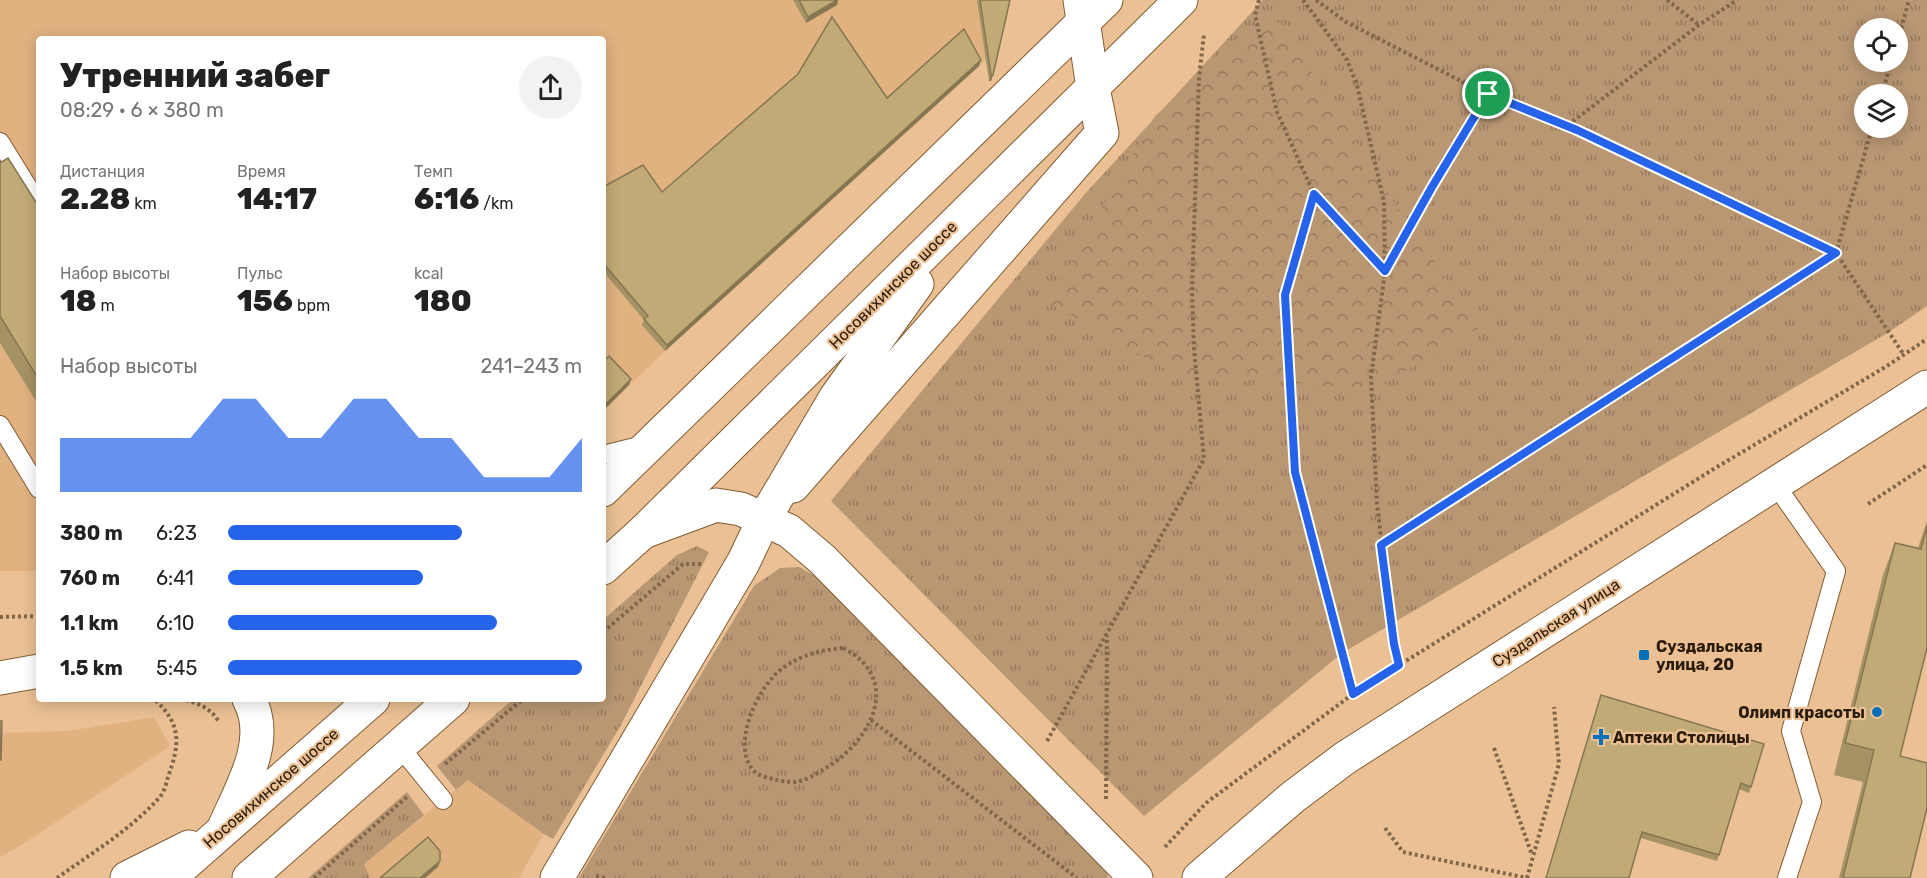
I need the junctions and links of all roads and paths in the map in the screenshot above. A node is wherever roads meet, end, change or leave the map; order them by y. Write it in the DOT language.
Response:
graph roads {
  1 [pos="1106,0"];
  2 [pos="1181,0"];
  3 [pos="1258,0"];
  4 [pos="1303,0"];
  5 [pos="1316,0"];
  6 [pos="1667,0"];
  7 [pos="1737,0"];
  8 [pos="1909,0"];
  9 [pos="1082,12"];
  10 [pos="1904,18"];
  11 [pos="1699,25"];
  12 [pos="1204,34"];
  13 [pos="1092,88"];
  14 [pos="1488,94"];
  15 [pos="1567,126"];
  16 [pos="1869,138"];
  17 [pos="0,142"];
  18 [pos="1314,194"];
  19 [pos="36,200"];
  20 [pos="968,211"];
  21 [pos="1836,253"];
  22 [pos="1385,271"];
  23 [pos="1927,339"];
  24 [pos="1904,355"];
  25 [pos="1927,387"];
  26 [pos="0,425"];
  27 [pos="654,443"];
  28 [pos="606,454"];
  29 [pos="31,460"];
  30 [pos="1927,465"];
  31 [pos="36,478"];
  32 [pos="1775,484"];
  33 [pos="606,487"];
  34 [pos="1868,504"];
  35 [pos="764,519"];
  36 [pos="644,532"];
  37 [pos="1381,545"];
  38 [pos="606,565"];
  39 [pos="36,616"];
  40 [pos="0,617"];
  41 [pos="1107,633"];
  42 [pos="1399,665"];
  43 [pos="36,672"];
  44 [pos="0,678"];
  45 [pos="1353,694"];
  46 [pos="157,702"];
  47 [pos="250,702"];
  48 [pos="370,702"];
  49 [pos="450,702"];
  50 [pos="1554,707"];
  51 [pos="871,720"];
  52 [pos="1047,741"];
  53 [pos="399,746"];
  54 [pos="1494,748"];
  55 [pos="443,800"];
  56 [pos="1106,800"];
  57 [pos="1385,828"];
  58 [pos="223,830"];
  59 [pos="1165,847"];
  60 [pos="1533,857"];
  61 [pos="57,878"];
  62 [pos="127,878"];
  63 [pos="169,878"];
  64 [pos="249,878"];
  65 [pos="557,878"];
  66 [pos="1077,878"];
  67 [pos="1136,878"];
  68 [pos="1199,878"];
  69 [pos="1527,878"];
  70 [pos="1787,878"];
  1 -- 9 [label="main road"];
  2 -- 13 [label="main road, Носовихинское шоссе"];
  3 -- 18 [label="path"];
  4 -- 22 [label="path"];
  5 -- 14 [label="path"];
  6 -- 11 [label="path"];
  7 -- 11 [label="path"];
  8 -- 10 [label="path"];
  9 -- 13 [label="main road"];
  9 -- 27 [label="main road"];
  11 -- 15 [label="path"];
  12 -- 41 [label="path"];
  13 -- 20 [label="main road, Носовихинское шоссе"];
  13 -- 35 [label="main road"];
  14 -- 15 [label="path"];
  14 -- 22 [label="path"];
  15 -- 21 [label="path"];
  16 -- 21 [label="path"];
  17 -- 19 [label="lane"];
  18 -- 22 [label="path"];
  18 -- 45 [label="path"];
  20 -- 35 [label="main road"];
  20 -- 36 [label="main road, Носовихинское шоссе"];
  21 -- 24 [label="path"];
  21 -- 37 [label="path"];
  22 -- 37 [label="path"];
  23 -- 24 [label="path"];
  24 -- 42 [label="path"];
  25 -- 32 [label="main road, Суздальская улица"];
  26 -- 29 [label="lane"];
  27 -- 28 [label="lane"];
  27 -- 33 [label="main road"];
  29 -- 31 [label="lane"];
  30 -- 34 [label="path"];
  32 -- 68 [label="main road, Суздальская улица"];
  32 -- 70 [label="lane"];
  35 -- 36 [label="main road"];
  35 -- 65 [label="main road"];
  35 -- 67 [label="main road"];
  36 -- 38 [label="main road, Носовихинское шоссе"];
  37 -- 42 [label="path"];
  39 -- 40 [label="path"];
  41 -- 52 [label="path"];
  41 -- 56 [label="path"];
  42 -- 45 [label="path"];
  43 -- 44 [label="main road"];
  45 -- 59 [label="path"];
  46 -- 61 [label="path"];
  47 -- 58 [label="main road"];
  48 -- 58 [label="main road, Носовихинское шоссе"];
  49 -- 53 [label="main road"];
  50 -- 60 [label="path"];
  51 -- 51 [label="path"];
  51 -- 66 [label="path"];
  53 -- 55 [label="lane"];
  53 -- 64 [label="main road"];
  54 -- 60 [label="path"];
  57 -- 69 [label="path"];
  58 -- 62 [label="main road"];
  58 -- 63 [label="main road, Носовихинское шоссе"];
  60 -- 69 [label="path"];
}
